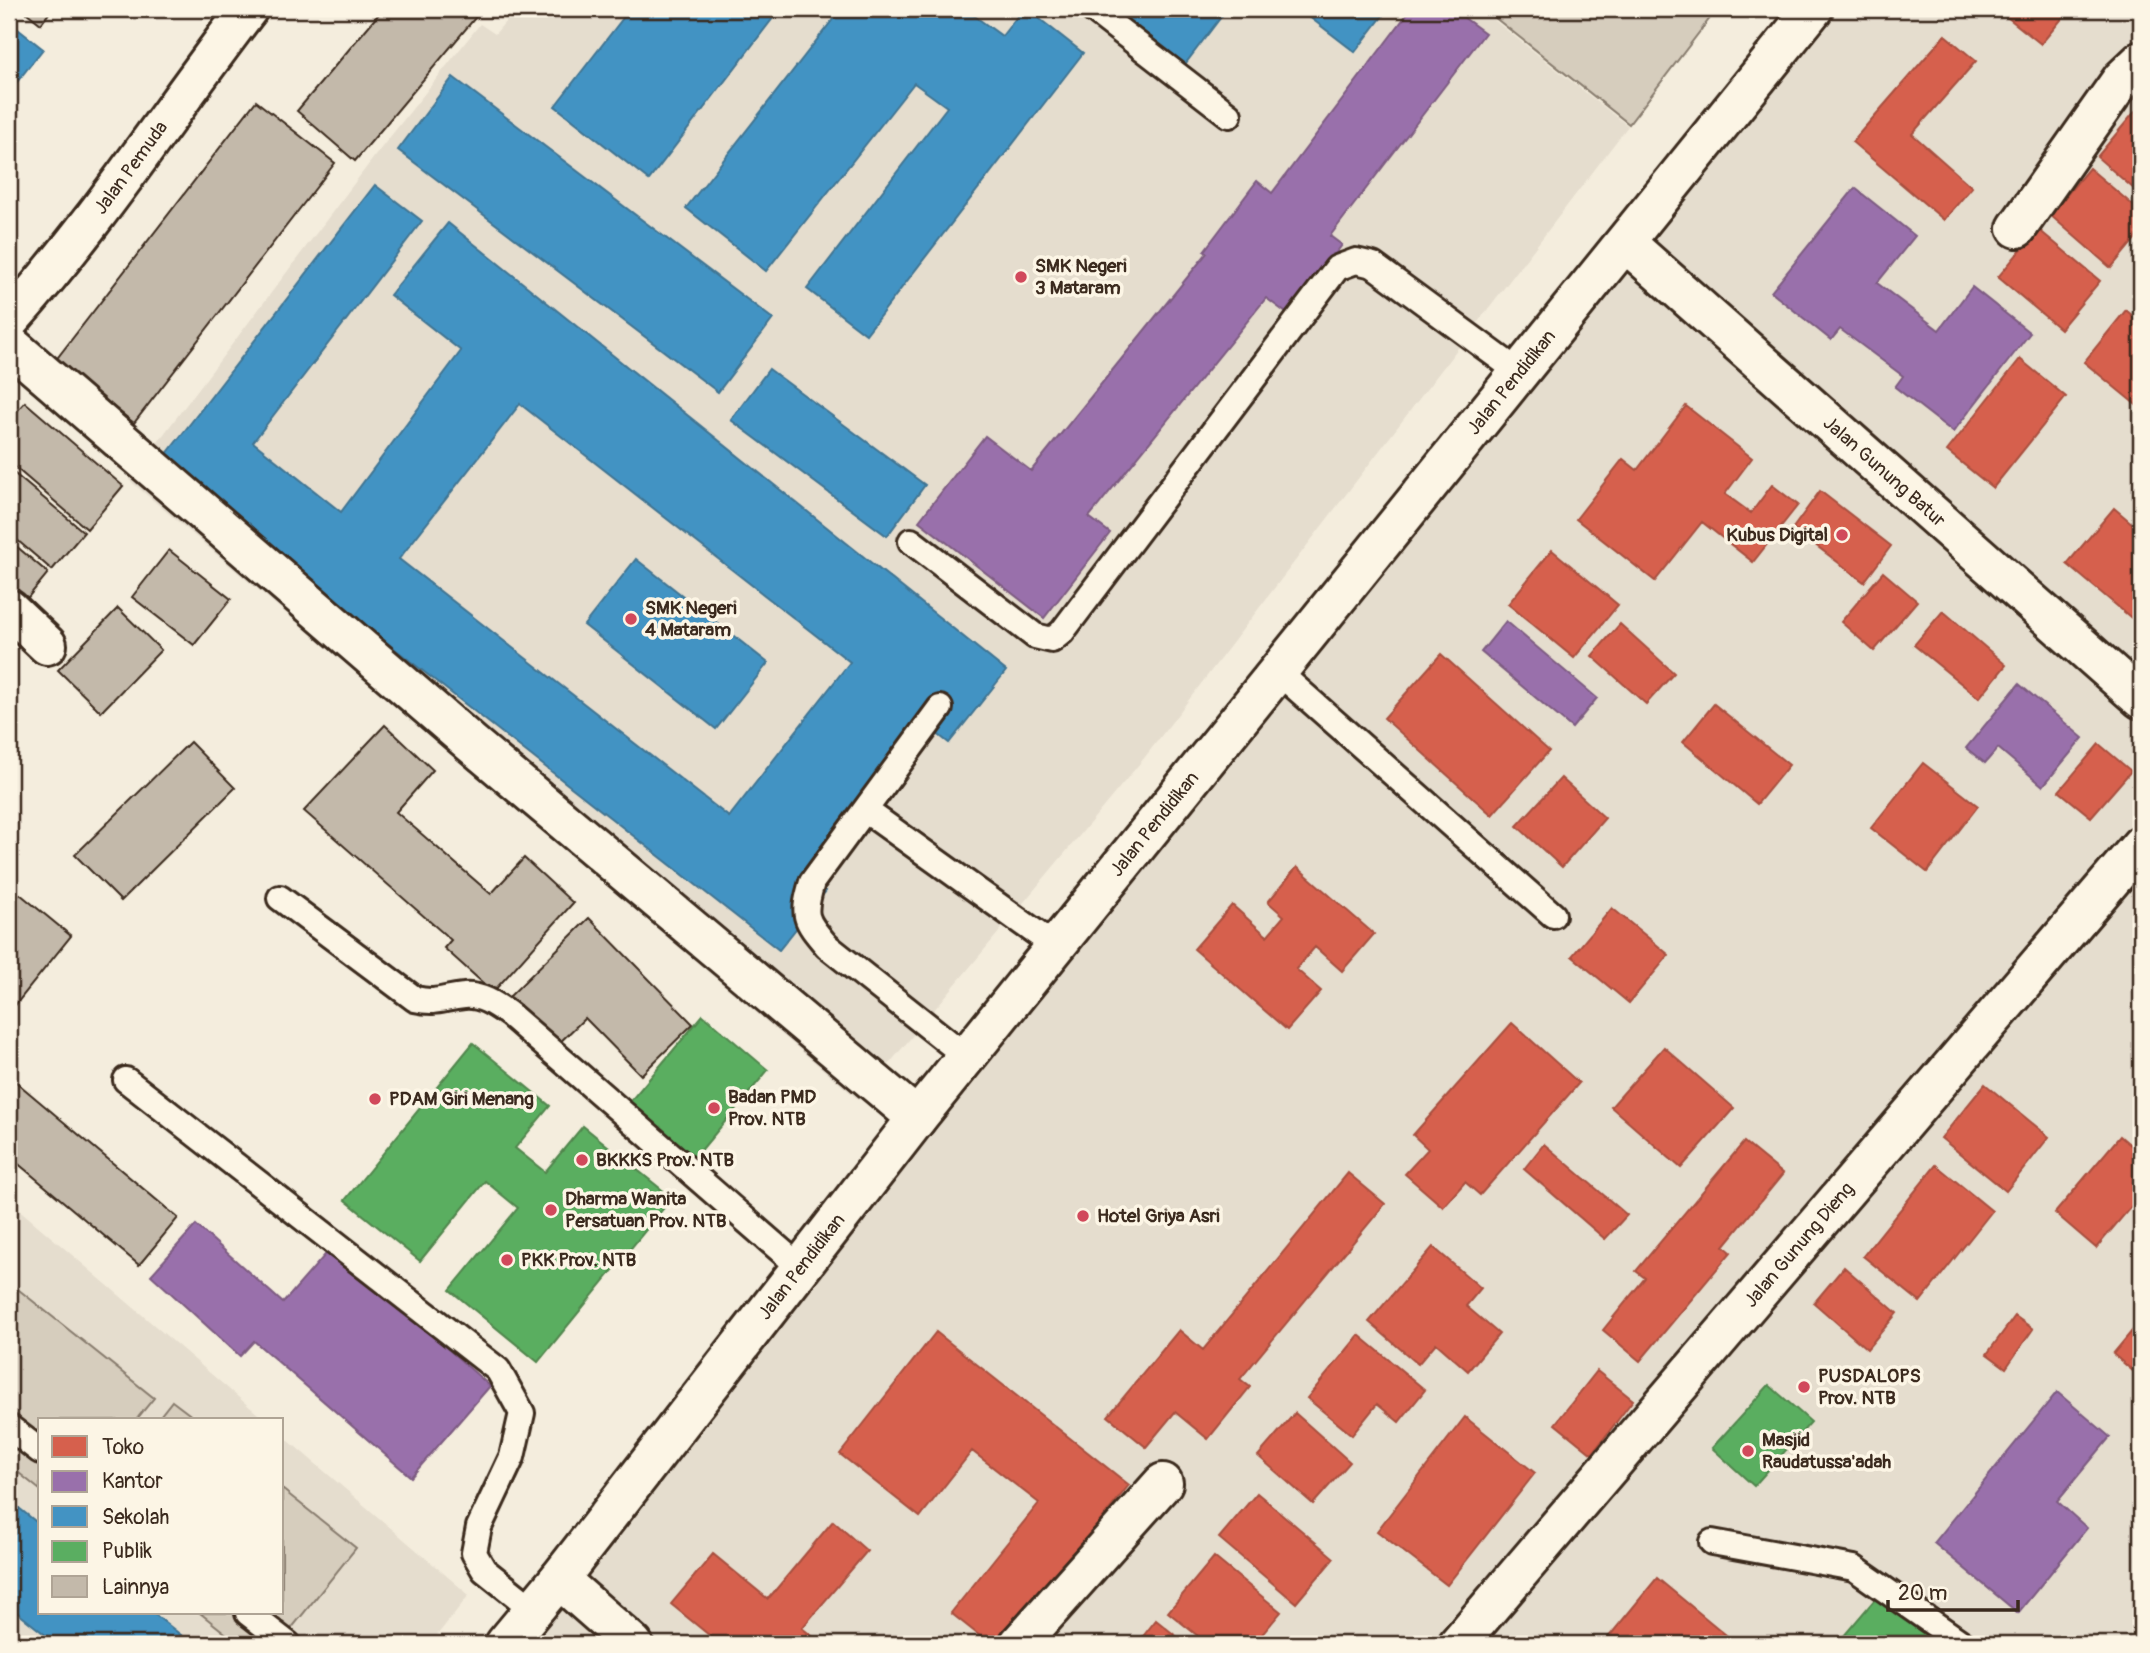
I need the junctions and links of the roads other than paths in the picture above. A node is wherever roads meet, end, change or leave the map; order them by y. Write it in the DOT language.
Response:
graph roads {
  1 [pos="248,9"];
  2 [pos="1092,9"];
  3 [pos="1813,9"];
  4 [pos="2141,61"];
  5 [pos="1229,115"];
  6 [pos="2017,228"];
  7 [pos="1626,243"];
  8 [pos="9,321"];
  9 [pos="9,344"];
  10 [pos="1520,373"];
  11 [pos="911,541"];
  12 [pos="9,609"];
  13 [pos="47,645"];
  14 [pos="1278,672"];
  15 [pos="2141,699"];
  16 [pos="940,708"];
  17 [pos="865,810"];
  18 [pos="2141,845"];
  19 [pos="280,898"];
  20 [pos="1553,915"];
  21 [pos="1056,947"];
  22 [pos="967,1057"];
  23 [pos="126,1080"];
  24 [pos="917,1118"];
  25 [pos="801,1268"];
  26 [pos="9,1427"];
  27 [pos="38,1449"];
  28 [pos="1163,1483"];
  29 [pos="1712,1542"];
  30 [pos="559,1579"];
  31 [pos="534,1610"];
  32 [pos="249,1614"];
  33 [pos="288,1644"];
  34 [pos="505,1644"];
  35 [pos="633,1644"];
  36 [pos="1019,1644"];
  37 [pos="1458,1644"];
  38 [pos="1963,1644"];
  1 -- 8 [label="street, Jalan Pemuda"];
  2 -- 5 [label="lane"];
  3 -- 7 [label="street, Jalan Pendidikan"];
  4 -- 6 [label="street"];
  7 -- 10 [label="street, Jalan Pendidikan"];
  7 -- 15 [label="street, Jalan Gunung Batur"];
  9 -- 24 [label="street"];
  10 -- 11 [label="lane"];
  10 -- 14 [label="street, Jalan Pendidikan"];
  12 -- 13 [label="street"];
  14 -- 20 [label="lane"];
  14 -- 21 [label="street, Jalan Pendidikan"];
  16 -- 17 [label="lane"];
  17 -- 21 [label="lane"];
  17 -- 22 [label="lane"];
  18 -- 37 [label="street, Jalan Gunung Dieng"];
  19 -- 25 [label="lane"];
  21 -- 22 [label="street, Jalan Pendidikan"];
  22 -- 24 [label="street, Jalan Pendidikan"];
  23 -- 31 [label="lane"];
  24 -- 25 [label="street, Jalan Pendidikan"];
  25 -- 30 [label="street, Jalan Pendidikan"];
  26 -- 27 [label="lane"];
  28 -- 36 [label="street"];
  29 -- 38 [label="lane"];
  30 -- 31 [label="street, Jalan Pendidikan"];
  30 -- 35 [label="street"];
  31 -- 34 [label="street, Jalan Pendidikan"];
  32 -- 33 [label="lane"];
}
